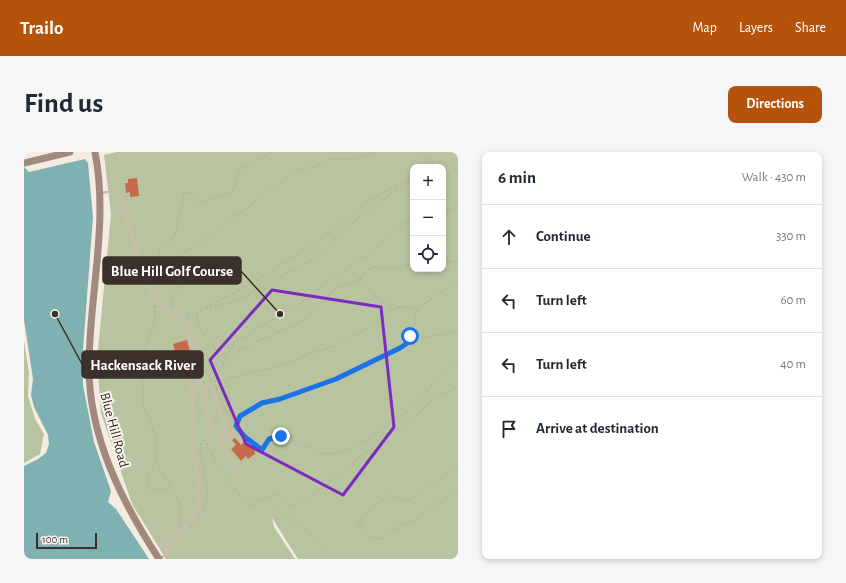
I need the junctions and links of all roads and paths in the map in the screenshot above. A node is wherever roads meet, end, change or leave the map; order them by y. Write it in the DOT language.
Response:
graph roads {
  1 [pos="70,152"];
  2 [pos="95,152"];
  3 [pos="378,152"];
  4 [pos="414,152"];
  5 [pos="24,163"];
  6 [pos="458,172"];
  7 [pos="100,193"];
  8 [pos="458,206"];
  9 [pos="446,210"];
  10 [pos="410,221"];
  11 [pos="458,260"];
  12 [pos="446,263"];
  13 [pos="410,265"];
  14 [pos="345,270"];
  15 [pos="359,278"];
  16 [pos="458,280"];
  17 [pos="401,307"];
  18 [pos="204,308"];
  19 [pos="202,309"];
  20 [pos="417,309"];
  21 [pos="174,311"];
  22 [pos="182,322"];
  23 [pos="458,329"];
  24 [pos="406,344"];
  25 [pos="458,362"];
  26 [pos="223,364"];
  27 [pos="186,371"];
  28 [pos="201,384"];
  29 [pos="458,386"];
  30 [pos="192,387"];
  31 [pos="207,387"];
  32 [pos="217,388"];
  33 [pos="237,428"];
  34 [pos="226,436"];
  35 [pos="219,442"];
  36 [pos="156,462"];
  37 [pos="458,464"];
  38 [pos="239,469"];
  39 [pos="172,489"];
  40 [pos="458,490"];
  41 [pos="159,559"];
  42 [pos="332,559"];
  1 -- 5 [label="street"];
  2 -- 7 [label="street, Blue Hill Road"];
  3 -- 21 [label="path"];
  4 -- 6 [label="path"];
  7 -- 28 [label="lane"];
  7 -- 41 [label="street, Blue Hill Road"];
  8 -- 9 [label="path"];
  10 -- 14 [label="path"];
  11 -- 12 [label="path"];
  13 -- 15 [label="path"];
  14 -- 15 [label="path"];
  14 -- 26 [label="path"];
  15 -- 17 [label="path"];
  15 -- 26 [label="path"];
  16 -- 20 [label="path"];
  17 -- 20 [label="path"];
  17 -- 32 [label="path"];
  18 -- 18 [label="path"];
  18 -- 19 [label="path"];
  19 -- 22 [label="path"];
  19 -- 26 [label="path"];
  20 -- 24 [label="path"];
  23 -- 24 [label="path"];
  24 -- 33 [label="path"];
  25 -- 33 [label="path"];
  26 -- 32 [label="path"];
  27 -- 30 [label="lane"];
  28 -- 30 [label="lane"];
  28 -- 31 [label="lane"];
  29 -- 42 [label="path"];
  30 -- 41 [label="lane"];
  31 -- 34 [label="lane"];
  31 -- 35 [label="lane"];
  32 -- 33 [label="path"];
  33 -- 34 [label="lane"];
  34 -- 35 [label="lane"];
  35 -- 38 [label="lane"];
  36 -- 39 [label="path"];
  37 -- 40 [label="path"];
}
